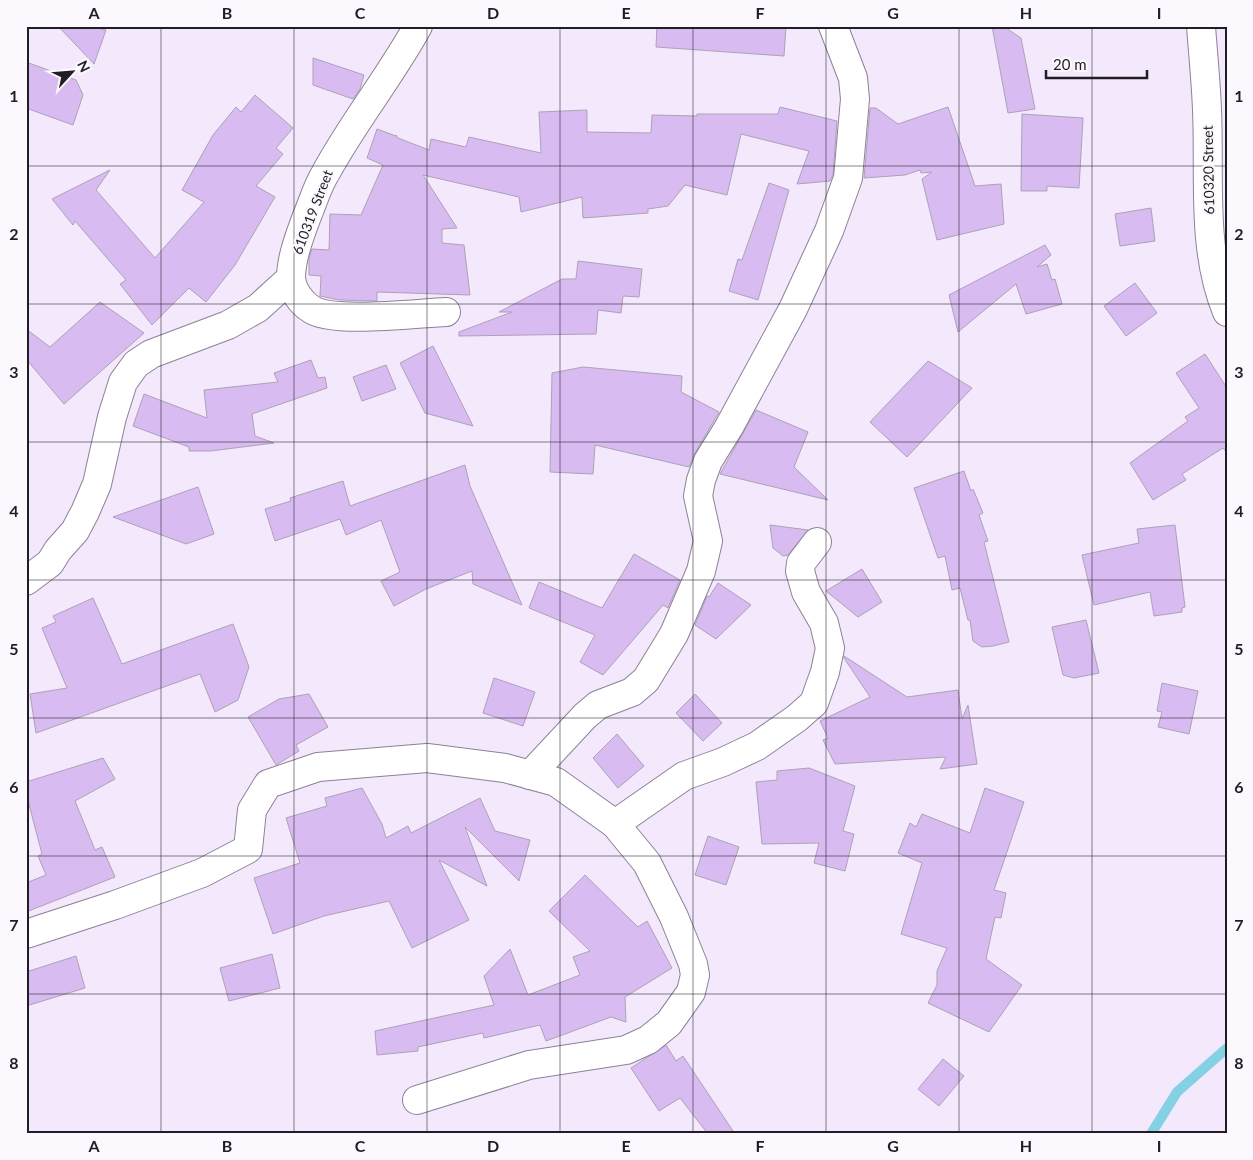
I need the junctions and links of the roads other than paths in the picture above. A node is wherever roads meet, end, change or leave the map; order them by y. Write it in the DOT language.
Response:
graph roads {
  1 [pos="418,26"];
  2 [pos="833,26"];
  3 [pos="1201,26"];
  4 [pos="291,278"];
  5 [pos="446,312"];
  6 [pos="1227,312"];
  7 [pos="817,542"];
  8 [pos="26,581"];
  9 [pos="530,775"];
  10 [pos="615,824"];
  11 [pos="26,934"];
  12 [pos="417,1100"];
  1 -- 4 [label="street, 610319 Street"];
  2 -- 9 [label="street"];
  3 -- 6 [label="street, 610320 Street"];
  4 -- 5 [label="street"];
  4 -- 8 [label="street"];
  7 -- 10 [label="street"];
  9 -- 10 [label="street"];
  9 -- 11 [label="street"];
  10 -- 12 [label="street"];
}
